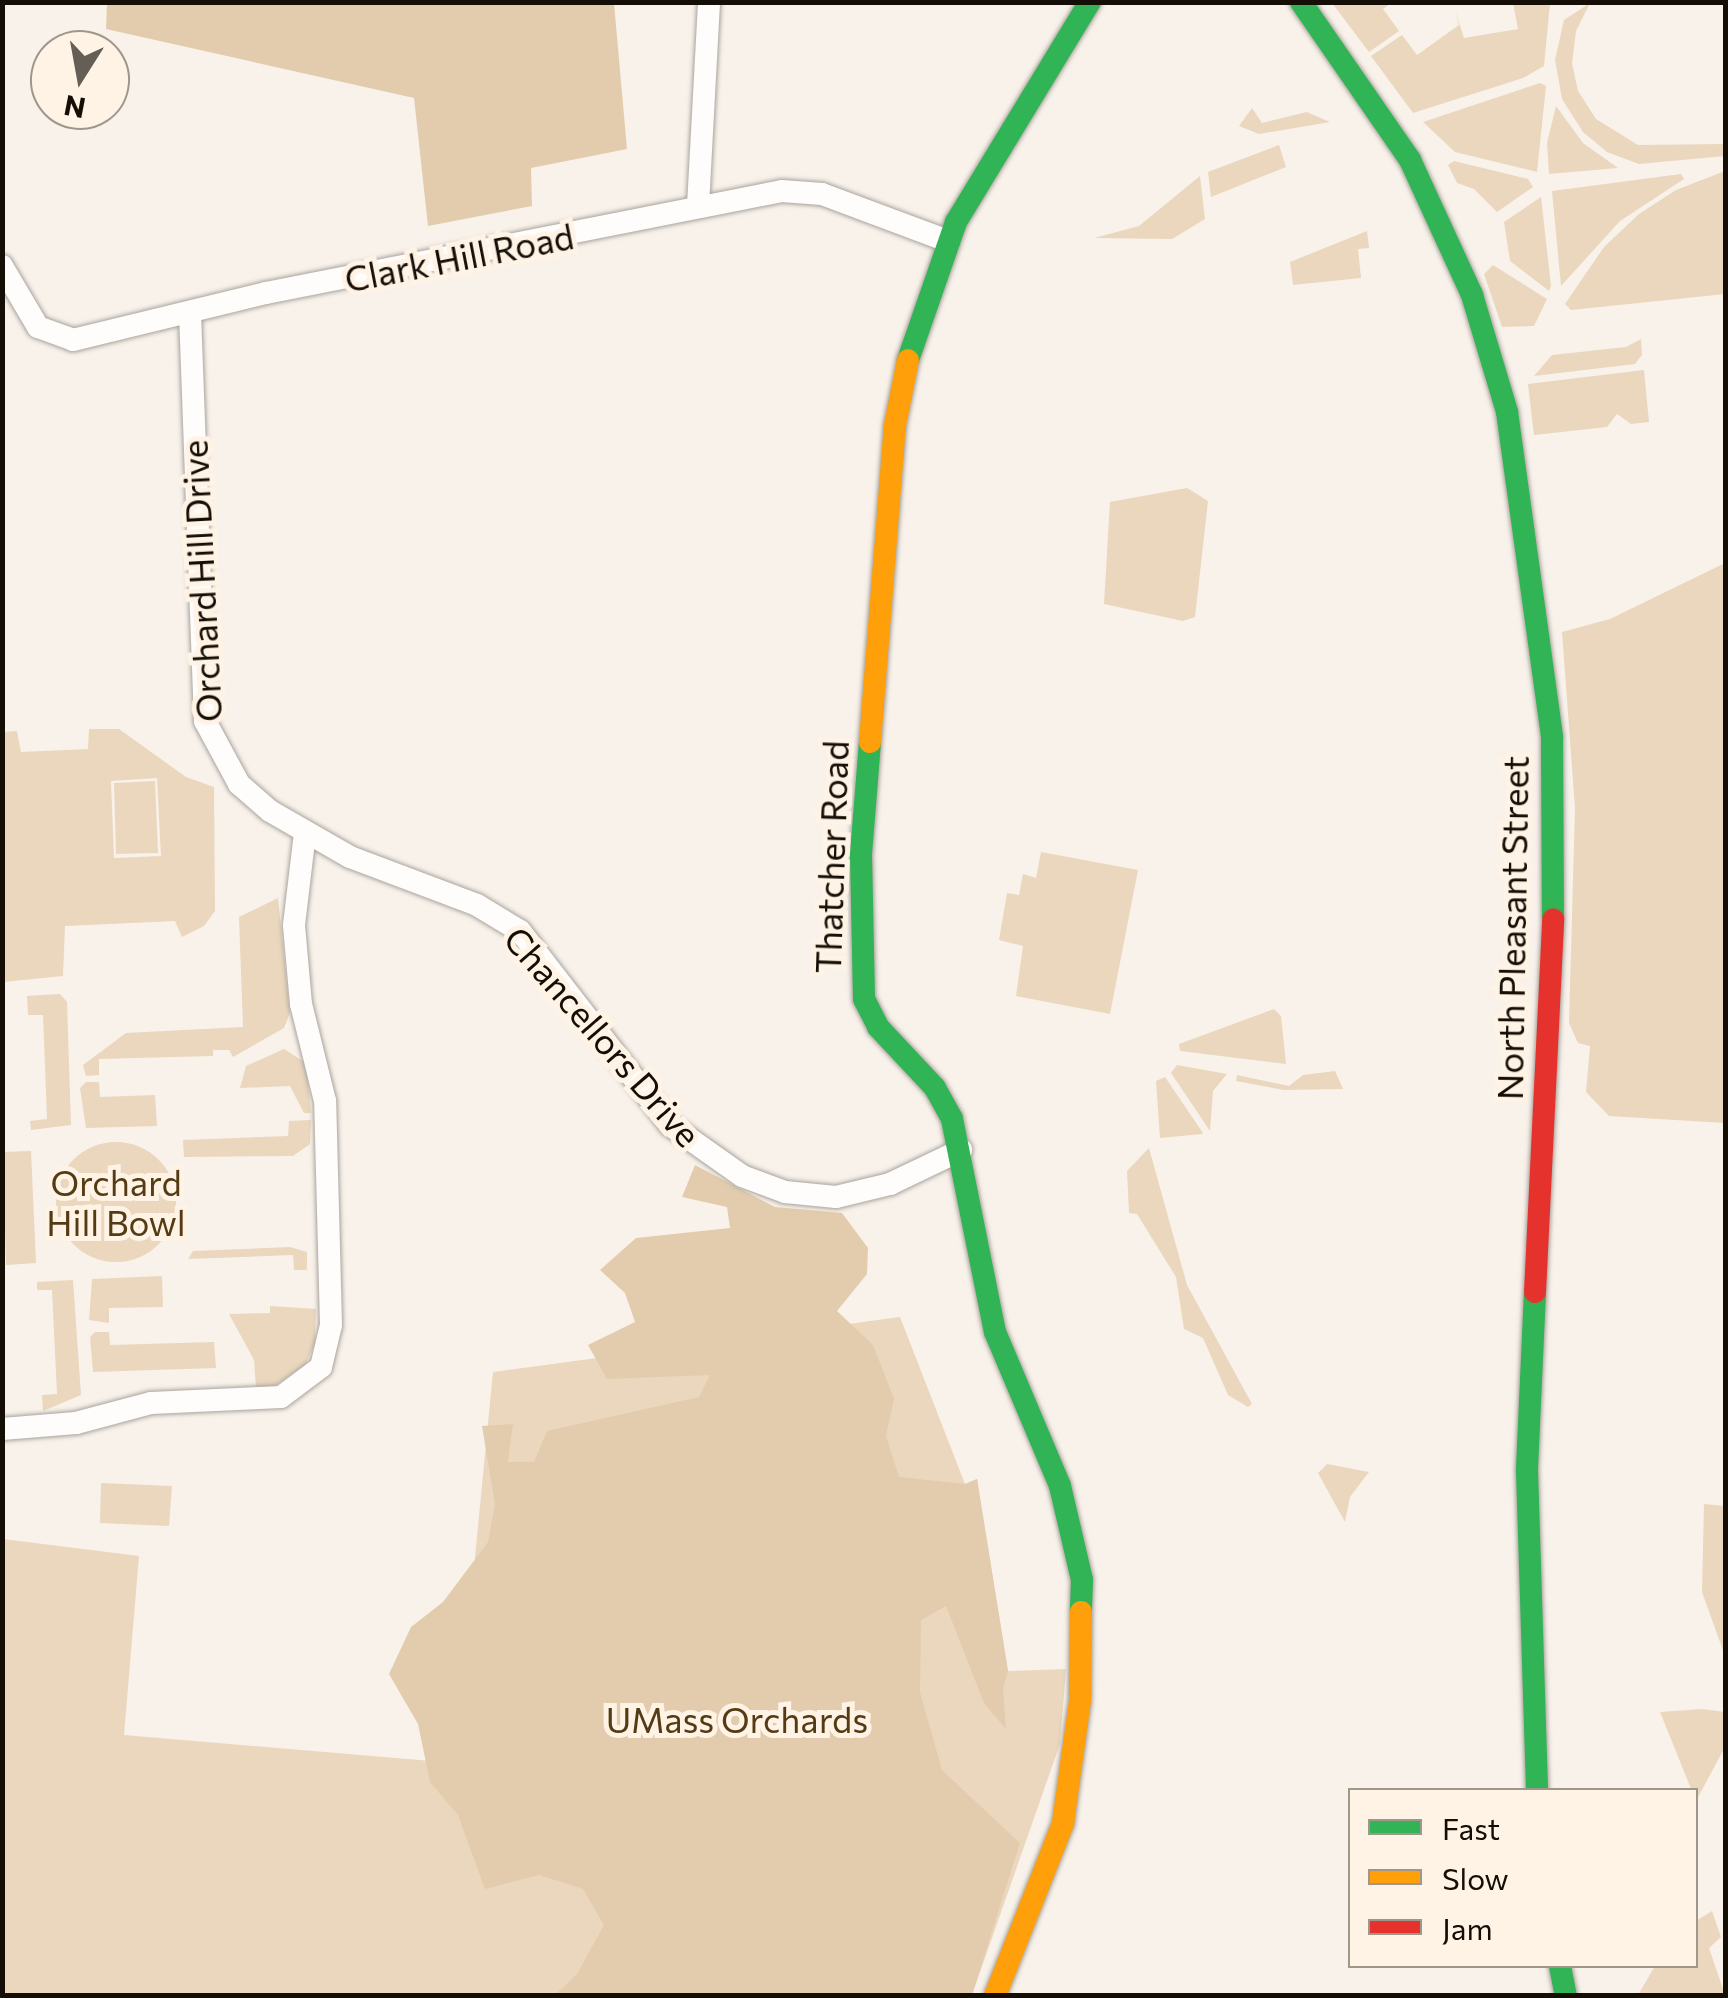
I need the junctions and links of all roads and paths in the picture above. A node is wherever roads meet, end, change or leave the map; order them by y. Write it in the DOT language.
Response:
graph roads {
  1 [pos="709,2"];
  2 [pos="1090,2"];
  3 [pos="1301,2"];
  4 [pos="698,206"];
  5 [pos="948,241"];
  6 [pos="2,266"];
  7 [pos="190,313"];
  8 [pos="305,833"];
  9 [pos="960,1150"];
  10 [pos="2,1429"];
  11 [pos="1537,1788"];
  12 [pos="1560,1968"];
  13 [pos="995,1996"];
  14 [pos="1566,1996"];
  1 -- 4 [label="street"];
  2 -- 5 [label="street, Thatcher Road"];
  3 -- 11 [label="street, North Pleasant Street"];
  4 -- 5 [label="street, Clark Hill Road"];
  4 -- 7 [label="street, Clark Hill Road"];
  5 -- 9 [label="street, Thatcher Road"];
  6 -- 7 [label="street, Clark Hill Road"];
  7 -- 8 [label="street, Orchard Hill Drive"];
  8 -- 9 [label="street, Chancellors Drive"];
  8 -- 10 [label="street"];
  9 -- 13 [label="street, Thatcher Road"];
  12 -- 14 [label="street"];
}
